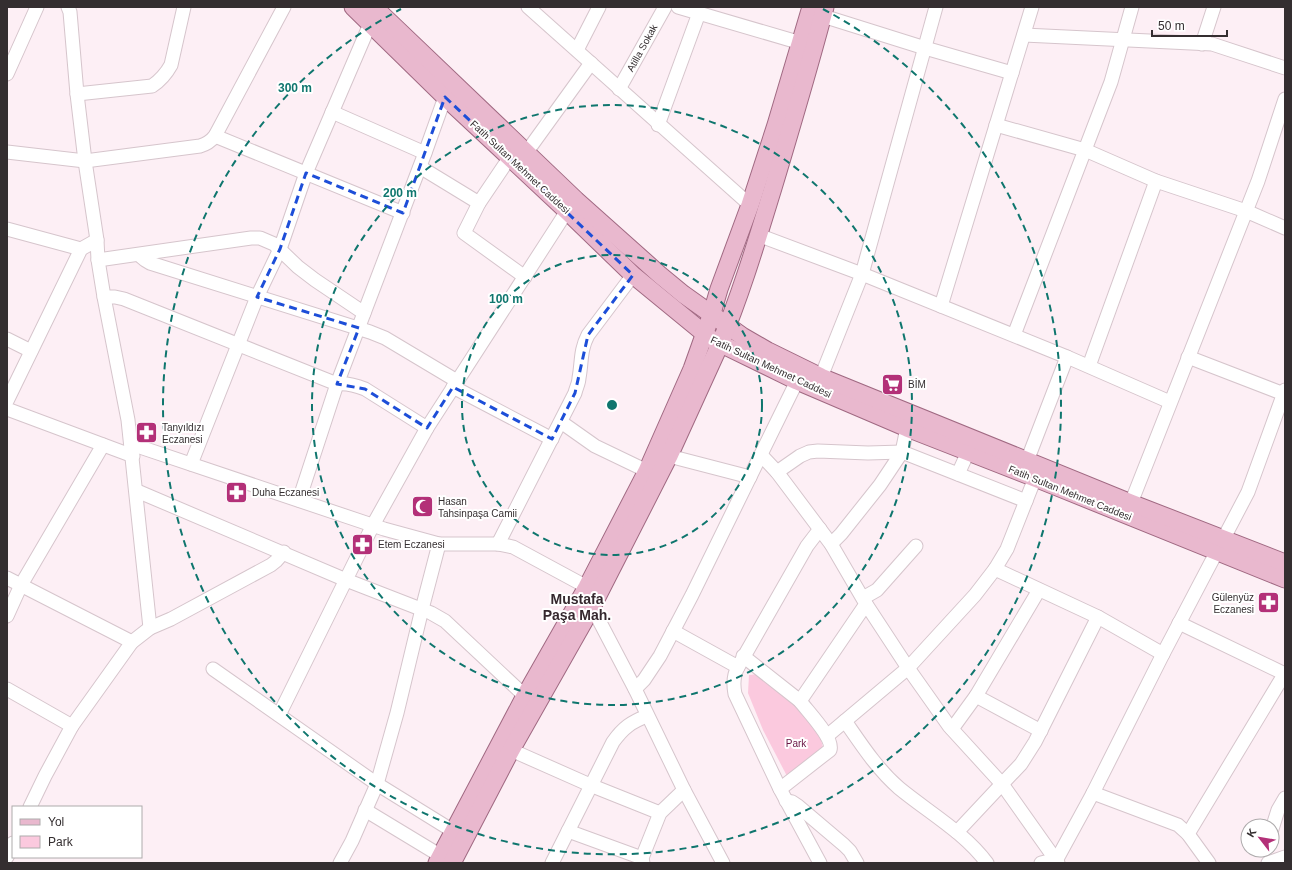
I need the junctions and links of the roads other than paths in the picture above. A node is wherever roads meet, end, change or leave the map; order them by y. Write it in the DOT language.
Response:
graph roads {
  1 [pos="37,7"];
  2 [pos="68,7"];
  3 [pos="184,7"];
  4 [pos="284,7"];
  5 [pos="353,7"];
  6 [pos="374,7"];
  7 [pos="528,7"];
  8 [pos="599,7"];
  9 [pos="665,7"];
  10 [pos="678,7"];
  11 [pos="936,7"];
  12 [pos="1032,7"];
  13 [pos="1132,7"];
  14 [pos="1214,7"];
  15 [pos="820,10"];
  16 [pos="699,13"];
  17 [pos="370,24"];
  18 [pos="1024,35"];
  19 [pos="1123,40"];
  20 [pos="801,43"];
  21 [pos="1202,44"];
  22 [pos="925,48"];
  23 [pos="576,50"];
  24 [pos="591,63"];
  25 [pos="1285,68"];
  26 [pos="1012,73"];
  27 [pos="7,74"];
  28 [pos="619,88"];
  29 [pos="77,94"];
  30 [pos="445,97"];
  31 [pos="1285,99"];
  32 [pos="332,112"];
  33 [pos="658,125"];
  34 [pos="996,125"];
  35 [pos="215,136"];
  36 [pos="1085,150"];
  37 [pos="7,152"];
  38 [pos="425,153"];
  39 [pos="526,153"];
  40 [pos="510,158"];
  41 [pos="85,161"];
  42 [pos="420,167"];
  43 [pos="306,173"];
  44 [pos="1156,182"];
  45 [pos="479,203"];
  46 [pos="750,205"];
  47 [pos="567,211"];
  48 [pos="1246,211"];
  49 [pos="403,213"];
  50 [pos="1285,228"];
  51 [pos="7,229"];
  52 [pos="758,235"];
  53 [pos="97,240"];
  54 [pos="81,248"];
  55 [pos="280,249"];
  56 [pos="139,255"];
  57 [pos="98,260"];
  58 [pos="633,274"];
  59 [pos="862,274"];
  60 [pos="525,277"];
  61 [pos="104,297"];
  62 [pos="256,297"];
  63 [pos="941,306"];
  64 [pos="712,313"];
  65 [pos="364,314"];
  66 [pos="727,326"];
  67 [pos="358,328"];
  68 [pos="704,335"];
  69 [pos="1014,335"];
  70 [pos="7,339"];
  71 [pos="720,344"];
  72 [pos="239,345"];
  73 [pos="31,351"];
  74 [pos="1067,357"];
  75 [pos="1188,357"];
  76 [pos="1089,366"];
  77 [pos="821,377"];
  78 [pos="797,381"];
  79 [pos="337,384"];
  80 [pos="455,384"];
  81 [pos="1284,392"];
  82 [pos="7,401"];
  83 [pos="1170,402"];
  84 [pos="7,409"];
  85 [pos="560,422"];
  86 [pos="427,428"];
  87 [pos="907,428"];
  88 [pos="552,439"];
  89 [pos="103,445"];
  90 [pos="132,450"];
  91 [pos="902,452"];
  92 [pos="968,452"];
  93 [pos="761,455"];
  94 [pos="669,456"];
  95 [pos="1027,461"];
  96 [pos="191,464"];
  97 [pos="647,471"];
  98 [pos="777,472"];
  99 [pos="958,474"];
  100 [pos="750,477"];
  101 [pos="1035,478"];
  102 [pos="137,491"];
  103 [pos="299,500"];
  104 [pos="1026,501"];
  105 [pos="1131,503"];
  106 [pos="373,525"];
  107 [pos="820,529"];
  108 [pos="439,544"];
  109 [pos="498,544"];
  110 [pos="831,544"];
  111 [pos="916,546"];
  112 [pos="1220,546"];
  113 [pos="284,552"];
  114 [pos="1285,563"];
  115 [pos="995,569"];
  116 [pos="7,578"];
  117 [pos="1285,579"];
  118 [pos="346,580"];
  119 [pos="21,585"];
  120 [pos="587,587"];
  121 [pos="1039,590"];
  122 [pos="865,601"];
  123 [pos="592,607"];
  124 [pos="422,609"];
  125 [pos="7,616"];
  126 [pos="1098,617"];
  127 [pos="1180,623"];
  128 [pos="150,628"];
  129 [pos="673,631"];
  130 [pos="132,642"];
  131 [pos="1163,654"];
  132 [pos="741,662"];
  133 [pos="908,668"];
  134 [pos="213,669"];
  135 [pos="1285,674"];
  136 [pos="635,688"];
  137 [pos="7,689"];
  138 [pos="525,696"];
  139 [pos="976,696"];
  140 [pos="800,702"];
  141 [pos="279,715"];
  142 [pos="647,716"];
  143 [pos="845,721"];
  144 [pos="72,726"];
  145 [pos="952,729"];
  146 [pos="1041,731"];
  147 [pos="827,736"];
  148 [pos="511,750"];
  149 [pos="377,784"];
  150 [pos="1002,784"];
  151 [pos="590,785"];
  152 [pos="684,790"];
  153 [pos="1094,793"];
  154 [pos="783,795"];
  155 [pos="1285,798"];
  156 [pos="30,806"];
  157 [pos="365,810"];
  158 [pos="660,813"];
  159 [pos="1275,818"];
  160 [pos="453,831"];
  161 [pos="568,831"];
  162 [pos="957,832"];
  163 [pos="1188,834"];
  164 [pos="642,860"];
  165 [pos="443,861"];
  166 [pos="1057,861"];
  167 [pos="340,863"];
  168 [pos="552,863"];
  169 [pos="723,863"];
  170 [pos="820,863"];
  171 [pos="858,863"];
  172 [pos="987,863"];
  173 [pos="1041,863"];
  174 [pos="1209,863"];
  1 -- 27 [label="street"];
  2 -- 29 [label="street"];
  3 -- 29 [label="street"];
  4 -- 35 [label="street"];
  5 -- 17 [label="main road, Fatih Sultan Mehmet Caddesi"];
  6 -- 39 [label="main road"];
  7 -- 23 [label="street"];
  8 -- 23 [label="street"];
  9 -- 28 [label="street, Atilla Sokak"];
  10 -- 16 [label="street"];
  11 -- 22 [label="street"];
  12 -- 18 [label="street"];
  13 -- 19 [label="street"];
  14 -- 21 [label="street"];
  15 -- 20 [label="main road"];
  15 -- 22 [label="street"];
  15 -- 52 [label="main road"];
  16 -- 20 [label="street"];
  16 -- 33 [label="street"];
  17 -- 30 [label="main road, Fatih Sultan Mehmet Caddesi"];
  17 -- 32 [label="street"];
  18 -- 19 [label="street"];
  18 -- 26 [label="street"];
  19 -- 21 [label="street"];
  19 -- 36 [label="street"];
  20 -- 46 [label="main road"];
  21 -- 25 [label="street"];
  22 -- 26 [label="street"];
  22 -- 59 [label="street"];
  23 -- 24 [label="street"];
  24 -- 28 [label="street"];
  24 -- 39 [label="street"];
  26 -- 34 [label="street"];
  28 -- 33 [label="street"];
  29 -- 41 [label="street"];
  30 -- 38 [label="street"];
  30 -- 40 [label="main road, Fatih Sultan Mehmet Caddesi"];
  31 -- 48 [label="street"];
  32 -- 38 [label="street"];
  32 -- 43 [label="street"];
  33 -- 46 [label="street"];
  34 -- 36 [label="street"];
  34 -- 63 [label="street"];
  35 -- 41 [label="street"];
  35 -- 43 [label="street"];
  36 -- 44 [label="street"];
  36 -- 69 [label="street"];
  37 -- 41 [label="street"];
  38 -- 42 [label="street"];
  39 -- 64 [label="main road"];
  40 -- 45 [label="street"];
  40 -- 47 [label="main road, Fatih Sultan Mehmet Caddesi"];
  41 -- 53 [label="street"];
  42 -- 45 [label="street"];
  42 -- 49 [label="street"];
  43 -- 49 [label="street"];
  43 -- 55 [label="street"];
  44 -- 48 [label="street"];
  44 -- 76 [label="street"];
  45 -- 60 [label="street"];
  46 -- 64 [label="main road"];
  47 -- 58 [label="main road, Fatih Sultan Mehmet Caddesi"];
  47 -- 60 [label="street"];
  48 -- 50 [label="street"];
  48 -- 75 [label="street"];
  49 -- 65 [label="street"];
  51 -- 54 [label="street"];
  52 -- 59 [label="street"];
  52 -- 66 [label="main road"];
  53 -- 54 [label="street"];
  53 -- 57 [label="street"];
  54 -- 73 [label="street"];
  55 -- 56 [label="street"];
  55 -- 62 [label="street"];
  55 -- 65 [label="street"];
  56 -- 57 [label="street"];
  56 -- 62 [label="street"];
  57 -- 61 [label="street"];
  58 -- 68 [label="main road, Fatih Sultan Mehmet Caddesi"];
  58 -- 85 [label="street"];
  59 -- 63 [label="street"];
  59 -- 77 [label="street"];
  60 -- 80 [label="street"];
  61 -- 72 [label="street"];
  61 -- 90 [label="street"];
  62 -- 67 [label="street"];
  62 -- 72 [label="street"];
  63 -- 69 [label="street"];
  64 -- 66 [label="main road"];
  64 -- 68 [label="main road"];
  65 -- 67 [label="street"];
  66 -- 71 [label="main road"];
  66 -- 77 [label="main road"];
  67 -- 79 [label="street"];
  67 -- 80 [label="street"];
  68 -- 71 [label="main road, Fatih Sultan Mehmet Caddesi"];
  68 -- 97 [label="main road"];
  69 -- 74 [label="street"];
  70 -- 73 [label="street"];
  71 -- 78 [label="main road, Fatih Sultan Mehmet Caddesi"];
  71 -- 94 [label="main road"];
  72 -- 79 [label="street"];
  72 -- 96 [label="street"];
  73 -- 82 [label="street"];
  74 -- 76 [label="street"];
  74 -- 95 [label="street"];
  75 -- 81 [label="street"];
  75 -- 83 [label="street"];
  76 -- 83 [label="street"];
  77 -- 95 [label="main road"];
  78 -- 87 [label="main road, Fatih Sultan Mehmet Caddesi"];
  78 -- 93 [label="street"];
  79 -- 86 [label="street"];
  79 -- 103 [label="street"];
  80 -- 86 [label="street"];
  80 -- 88 [label="street"];
  81 -- 112 [label="street"];
  83 -- 105 [label="street"];
  84 -- 89 [label="street"];
  85 -- 88 [label="street"];
  85 -- 97 [label="street"];
  86 -- 106 [label="street"];
  87 -- 91 [label="street"];
  87 -- 92 [label="main road, Fatih Sultan Mehmet Caddesi"];
  88 -- 109 [label="street"];
  89 -- 90 [label="street"];
  89 -- 119 [label="street"];
  90 -- 96 [label="street"];
  90 -- 102 [label="street"];
  91 -- 98 [label="street"];
  91 -- 99 [label="street"];
  91 -- 110 [label="street"];
  92 -- 99 [label="street"];
  92 -- 101 [label="main road, Fatih Sultan Mehmet Caddesi"];
  93 -- 98 [label="street"];
  93 -- 100 [label="street"];
  94 -- 100 [label="street"];
  94 -- 123 [label="main road"];
  95 -- 105 [label="main road"];
  96 -- 103 [label="street"];
  97 -- 120 [label="main road"];
  98 -- 107 [label="street"];
  99 -- 104 [label="street"];
  100 -- 129 [label="street"];
  101 -- 104 [label="street"];
  101 -- 112 [label="main road, Fatih Sultan Mehmet Caddesi"];
  102 -- 113 [label="street"];
  102 -- 128 [label="street"];
  103 -- 106 [label="street"];
  104 -- 115 [label="street"];
  105 -- 112 [label="main road"];
  106 -- 108 [label="street"];
  106 -- 118 [label="street"];
  107 -- 110 [label="street"];
  107 -- 132 [label="street"];
  108 -- 109 [label="street"];
  108 -- 124 [label="street"];
  109 -- 120 [label="street"];
  110 -- 122 [label="street"];
  111 -- 122 [label="street"];
  112 -- 114 [label="main road"];
  112 -- 117 [label="main road, Fatih Sultan Mehmet Caddesi"];
  112 -- 127 [label="street"];
  113 -- 118 [label="street"];
  113 -- 128 [label="street"];
  115 -- 121 [label="street"];
  115 -- 133 [label="street"];
  116 -- 119 [label="street"];
  118 -- 124 [label="street"];
  118 -- 141 [label="street"];
  119 -- 125 [label="street"];
  119 -- 130 [label="street"];
  120 -- 123 [label="street"];
  120 -- 138 [label="main road"];
  121 -- 126 [label="street"];
  121 -- 139 [label="street"];
  122 -- 133 [label="street"];
  122 -- 140 [label="street"];
  123 -- 136 [label="street"];
  123 -- 148 [label="main road"];
  124 -- 138 [label="street"];
  124 -- 149 [label="street"];
  126 -- 131 [label="street"];
  126 -- 146 [label="street"];
  127 -- 131 [label="street"];
  127 -- 135 [label="street"];
  128 -- 130 [label="street"];
  129 -- 132 [label="street"];
  129 -- 136 [label="street"];
  130 -- 144 [label="street"];
  131 -- 153 [label="street"];
  132 -- 140 [label="street"];
  132 -- 154 [label="street"];
  133 -- 143 [label="street"];
  133 -- 145 [label="street"];
  134 -- 141 [label="street"];
  135 -- 163 [label="street"];
  136 -- 142 [label="street"];
  137 -- 144 [label="street"];
  138 -- 160 [label="main road"];
  139 -- 145 [label="street"];
  139 -- 146 [label="street"];
  140 -- 147 [label="street"];
  141 -- 149 [label="street"];
  142 -- 151 [label="street"];
  142 -- 152 [label="street"];
  143 -- 147 [label="street"];
  143 -- 162 [label="street"];
  144 -- 156 [label="street"];
  145 -- 150 [label="street"];
  146 -- 150 [label="street"];
  147 -- 154 [label="street"];
  148 -- 151 [label="street"];
  148 -- 165 [label="main road"];
  149 -- 157 [label="street"];
  149 -- 160 [label="street"];
  150 -- 162 [label="street"];
  150 -- 166 [label="street"];
  151 -- 158 [label="street"];
  151 -- 161 [label="street"];
  152 -- 158 [label="street"];
  152 -- 169 [label="street"];
  153 -- 163 [label="street"];
  153 -- 166 [label="street"];
  154 -- 170 [label="street"];
  154 -- 171 [label="street"];
  155 -- 159 [label="street"];
  157 -- 165 [label="street"];
  157 -- 167 [label="street"];
  158 -- 164 [label="street"];
  160 -- 165 [label="main road"];
  161 -- 164 [label="street"];
  161 -- 168 [label="street"];
  162 -- 172 [label="street"];
  163 -- 174 [label="street"];
  166 -- 173 [label="street"];
}
